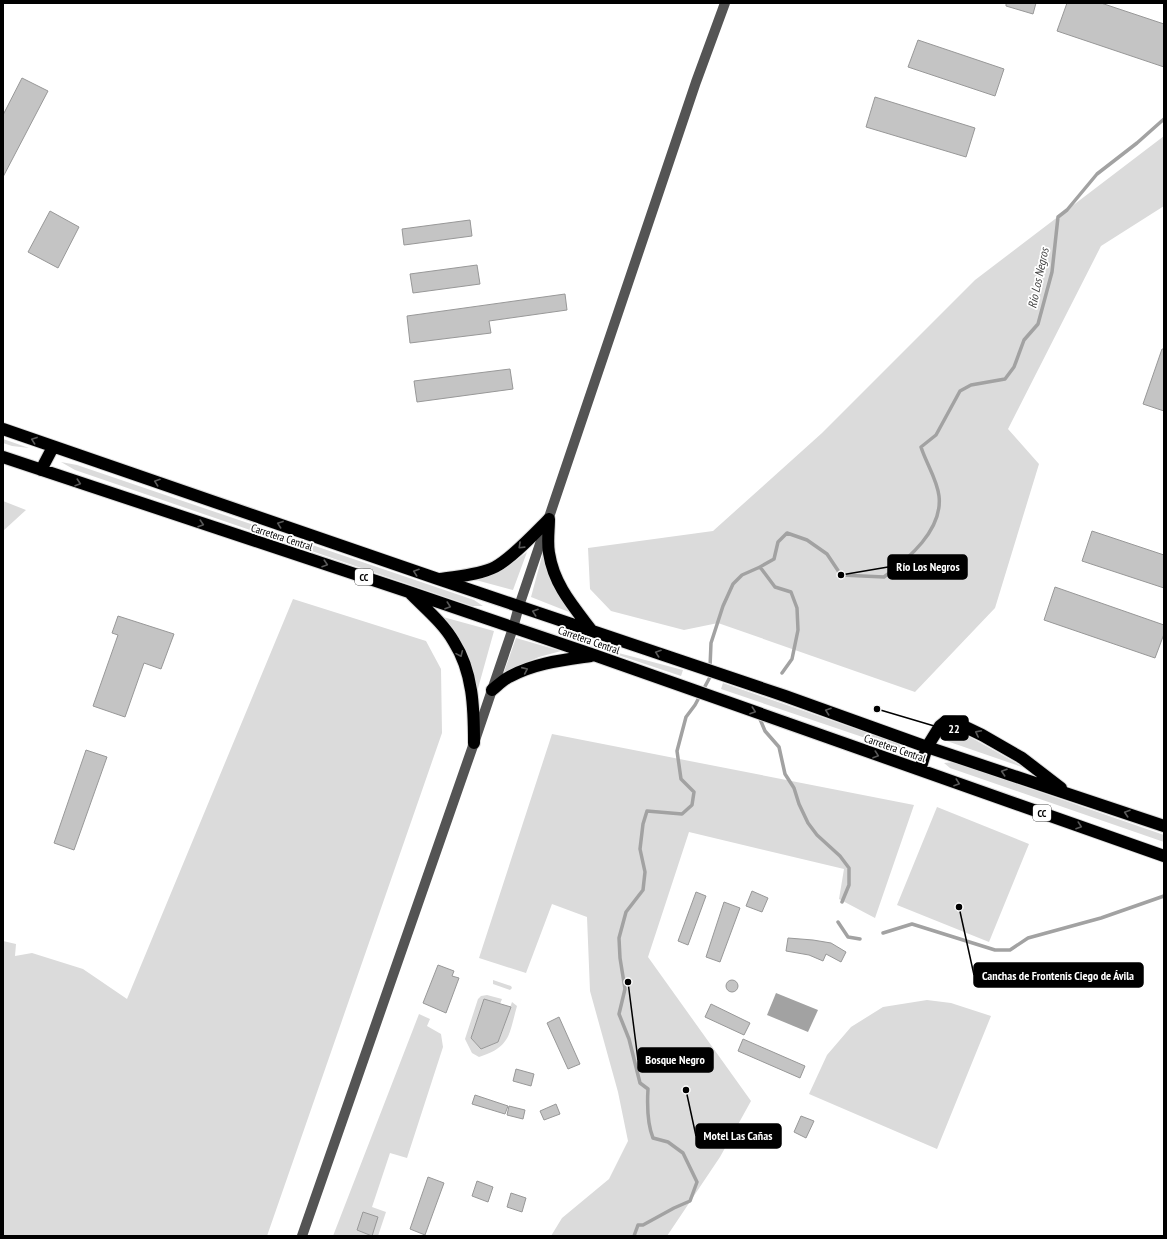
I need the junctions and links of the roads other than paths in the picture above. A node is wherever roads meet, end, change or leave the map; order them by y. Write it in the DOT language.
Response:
graph roads {
  1 [pos="725,3"];
  2 [pos="3,429"];
  3 [pos="53,447"];
  4 [pos="3,457"];
  5 [pos="41,470"];
  6 [pos="549,519"];
  7 [pos="438,579"];
  8 [pos="409,592"];
  9 [pos="519,606"];
  10 [pos="513,628"];
  11 [pos="592,631"];
  12 [pos="594,655"];
  13 [pos="492,690"];
  14 [pos="474,742"];
  15 [pos="927,746"];
  16 [pos="920,770"];
  17 [pos="1068,794"];
  18 [pos="1164,826"];
  19 [pos="1164,856"];
  20 [pos="302,1236"];
  1 -- 6 [label="street"];
  3 -- 2 [label="highway, Carretera Central / CC, one-way"];
  3 -- 5 [label="highway"];
  7 -- 3 [label="highway, Carretera Central / CC, one-way"];
  4 -- 5 [label="highway, Carretera Central / CC"];
  5 -- 8 [label="highway, Carretera Central / CC, one-way"];
  6 -- 7 [label="highway, one-way"];
  6 -- 9 [label="street"];
  6 -- 11 [label="highway"];
  7 -- 9 [label="highway, Carretera Central / CC"];
  8 -- 10 [label="highway, Carretera Central / CC, one-way"];
  8 -- 14 [label="highway, one-way"];
  9 -- 10 [label="street"];
  11 -- 9 [label="highway, Carretera Central / CC, one-way"];
  10 -- 12 [label="highway, Carretera Central / CC"];
  10 -- 13 [label="street"];
  15 -- 11 [label="highway, Carretera Central / CC, one-way"];
  13 -- 12 [label="highway, one-way"];
  12 -- 16 [label="highway, Carretera Central / CC, one-way"];
  13 -- 14 [label="street"];
  14 -- 20 [label="street"];
  15 -- 16 [label="highway"];
  17 -- 15 [label="highway, Carretera Central / CC, one-way"];
  17 -- 15 [label="highway, one-way"];
  16 -- 19 [label="highway, Carretera Central / CC, one-way"];
  18 -- 17 [label="highway, Carretera Central / CC, one-way"];
}
